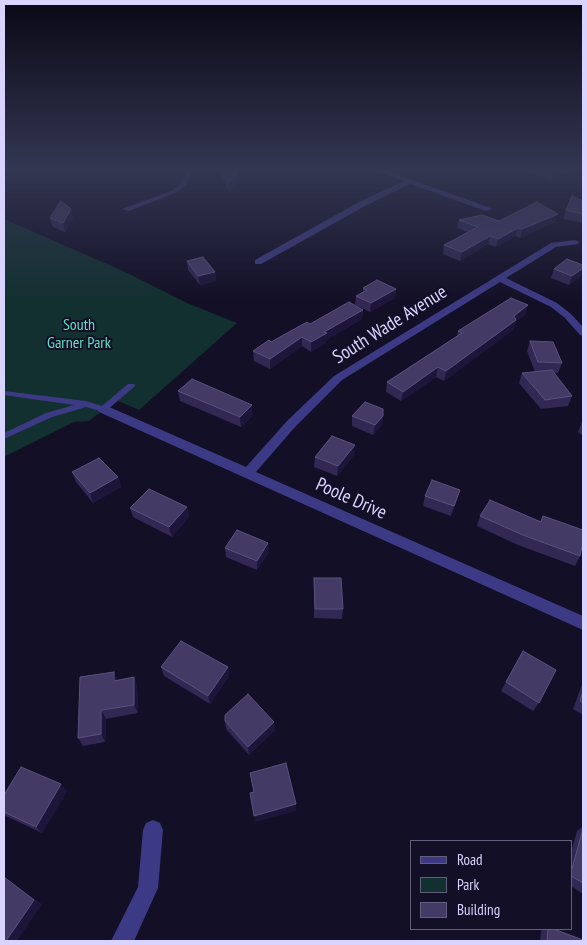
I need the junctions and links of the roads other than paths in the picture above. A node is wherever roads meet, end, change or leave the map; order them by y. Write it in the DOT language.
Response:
graph roads {
  1 [pos="342,215"];
  2 [pos="575,242"];
  3 [pos="258,262"];
  4 [pos="499,278"];
  5 [pos="583,333"];
  6 [pos="131,386"];
  7 [pos="4,393"];
  8 [pos="86,404"];
  9 [pos="103,409"];
  10 [pos="4,436"];
  11 [pos="248,473"];
  12 [pos="583,623"];
  13 [pos="153,830"];
  14 [pos="122,941"];
  1 -- 3 [label="street"];
  2 -- 4 [label="street, South Wade Avenue"];
  4 -- 5 [label="street"];
  4 -- 11 [label="street, South Wade Avenue"];
  6 -- 9 [label="lane"];
  7 -- 8 [label="lane"];
  8 -- 9 [label="lane"];
  8 -- 10 [label="lane"];
  9 -- 11 [label="street, Poole Drive"];
  11 -- 12 [label="street, Poole Drive"];
  13 -- 14 [label="street"];
}
